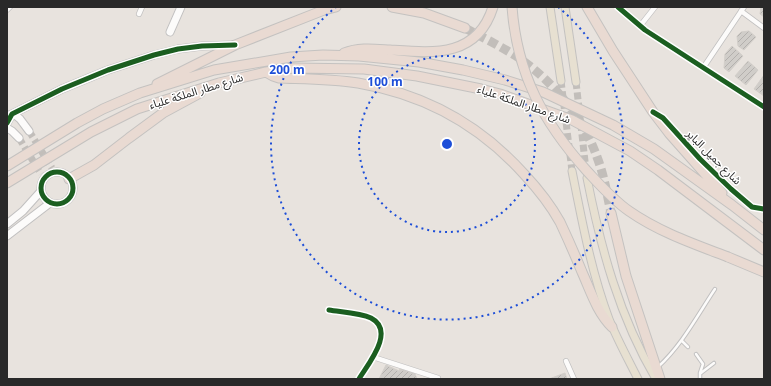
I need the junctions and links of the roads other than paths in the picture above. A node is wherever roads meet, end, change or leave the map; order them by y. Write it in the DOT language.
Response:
graph roads {
  1 [pos="10,7"];
  2 [pos="142,7"];
  3 [pos="181,7"];
  4 [pos="336,7"];
  5 [pos="392,7"];
  6 [pos="493,7"];
  7 [pos="512,7"];
  8 [pos="550,7"];
  9 [pos="565,7"];
  10 [pos="587,7"];
  11 [pos="618,7"];
  12 [pos="655,7"];
  13 [pos="743,9"];
  14 [pos="7,10"];
  15 [pos="139,14"];
  16 [pos="640,26"];
  17 [pos="465,28"];
  18 [pos="764,28"];
  19 [pos="170,32"];
  20 [pos="235,45"];
  21 [pos="339,55"];
  22 [pos="703,68"];
  23 [pos="266,72"];
  24 [pos="561,80"];
  25 [pos="576,82"];
  26 [pos="219,83"];
  27 [pos="140,93"];
  28 [pos="764,107"];
  29 [pos="653,112"];
  30 [pos="9,115"];
  31 [pos="7,123"];
  32 [pos="7,128"];
  33 [pos="29,131"];
  34 [pos="20,138"];
  35 [pos="7,166"];
  36 [pos="572,171"];
  37 [pos="587,178"];
  38 [pos="69,179"];
  39 [pos="7,183"];
  40 [pos="41,191"];
  41 [pos="50,203"];
  42 [pos="732,205"];
  43 [pos="764,209"];
  44 [pos="611,213"];
  45 [pos="7,224"];
  46 [pos="764,230"];
  47 [pos="7,236"];
  48 [pos="764,250"];
  49 [pos="764,272"];
  50 [pos="715,289"];
  51 [pos="329,310"];
  52 [pos="612,327"];
  53 [pos="682,341"];
  54 [pos="688,347"];
  55 [pos="696,354"];
  56 [pos="373,357"];
  57 [pos="566,361"];
  58 [pos="714,363"];
  59 [pos="656,369"];
  60 [pos="700,374"];
  61 [pos="438,378"];
  62 [pos="359,379"];
  63 [pos="574,379"];
  64 [pos="638,379"];
  65 [pos="656,379"];
  66 [pos="660,379"];
  67 [pos="700,379"];
  1 -- 14 [label="street"];
  2 -- 15 [label="street"];
  3 -- 19 [label="street"];
  4 -- 20 [label="highway"];
  5 -- 17 [label="highway"];
  6 -- 21 [label="highway"];
  7 -- 49 [label="highway, bridge"];
  8 -- 24 [label="main road"];
  9 -- 25 [label="main road"];
  10 -- 29 [label="highway"];
  11 -- 16 [label="street"];
  12 -- 16 [label="street"];
  13 -- 18 [label="street"];
  13 -- 22 [label="street"];
  16 -- 22 [label="street"];
  20 -- 27 [label="highway"];
  20 -- 30 [label="street"];
  21 -- 27 [label="highway, شارع مطار الملكة علياء"];
  21 -- 42 [label="highway, شارع مطار الملكة علياء"];
  22 -- 28 [label="street"];
  23 -- 26 [label="highway, شارع مطار الملكة علياء"];
  23 -- 48 [label="highway, شارع مطار الملكة علياء"];
  23 -- 52 [label="highway"];
  26 -- 38 [label="highway"];
  26 -- 39 [label="highway, شارع مطار الملكة علياء"];
  27 -- 35 [label="highway, شارع مطار الملكة علياء"];
  29 -- 42 [label="highway"];
  29 -- 43 [label="street, شارع جميل الباير"];
  30 -- 31 [label="street"];
  30 -- 33 [label="street"];
  32 -- 34 [label="street"];
  36 -- 52 [label="main road"];
  37 -- 65 [label="main road"];
  38 -- 40 [label="street"];
  38 -- 41 [label="street"];
  40 -- 41 [label="street"];
  40 -- 45 [label="street"];
  41 -- 47 [label="street"];
  42 -- 46 [label="highway, شارع مطار الملكة علياء"];
  44 -- 59 [label="highway"];
  50 -- 53 [label="lane"];
  51 -- 56 [label="street"];
  52 -- 64 [label="main road"];
  53 -- 54 [label="lane"];
  53 -- 59 [label="lane"];
  55 -- 60 [label="lane"];
  56 -- 61 [label="street"];
  56 -- 62 [label="street"];
  57 -- 63 [label="street"];
  58 -- 60 [label="lane"];
  59 -- 66 [label="highway"];
  60 -- 67 [label="lane"];
}
